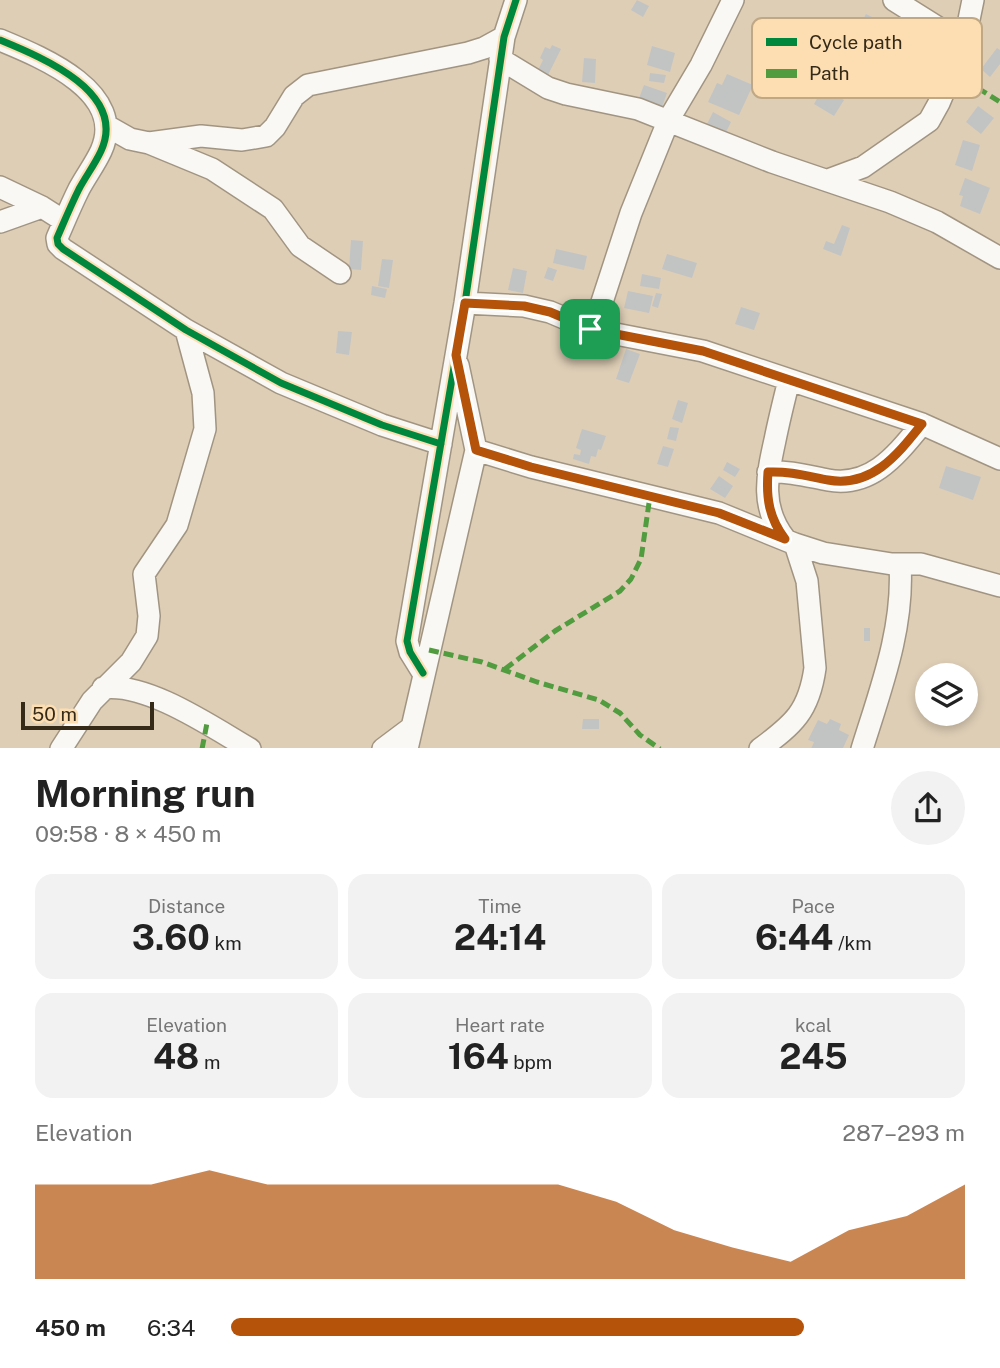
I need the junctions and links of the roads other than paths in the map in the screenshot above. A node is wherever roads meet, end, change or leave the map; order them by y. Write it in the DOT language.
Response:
graph roads {
  1 [pos="516,0"];
  2 [pos="733,0"];
  3 [pos="894,0"];
  4 [pos="973,0"];
  5 [pos="923,18"];
  6 [pos="969,18"];
  7 [pos="504,37"];
  8 [pos="0,40"];
  9 [pos="500,59"];
  10 [pos="941,98"];
  11 [pos="669,120"];
  12 [pos="107,126"];
  13 [pos="149,143"];
  14 [pos="828,180"];
  15 [pos="0,187"];
  16 [pos="42,207"];
  17 [pos="64,221"];
  18 [pos="0,222"];
  19 [pos="1000,258"];
  20 [pos="340,273"];
  21 [pos="465,303"];
  22 [pos="590,329"];
  23 [pos="186,330"];
  24 [pos="456,355"];
  25 [pos="789,380"];
  26 [pos="922,424"];
  27 [pos="441,444"];
  28 [pos="476,450"];
  29 [pos="1000,459"];
  30 [pos="768,472"];
  31 [pos="790,541"];
  32 [pos="900,564"];
  33 [pos="1000,586"];
  34 [pos="423,673"];
  35 [pos="103,688"];
  36 [pos="409,738"];
  37 [pos="61,748"];
  38 [pos="250,748"];
  39 [pos="383,748"];
  40 [pos="760,748"];
  41 [pos="862,748"];
  1 -- 7 [label="street"];
  2 -- 11 [label="street"];
  3 -- 5 [label="street"];
  4 -- 6 [label="street"];
  7 -- 9 [label="street"];
  7 -- 13 [label="street"];
  8 -- 12 [label="street"];
  9 -- 11 [label="street"];
  9 -- 21 [label="street"];
  10 -- 14 [label="street"];
  11 -- 14 [label="street"];
  11 -- 22 [label="street"];
  12 -- 13 [label="street"];
  12 -- 17 [label="street"];
  13 -- 20 [label="street"];
  14 -- 19 [label="street"];
  15 -- 16 [label="street"];
  16 -- 17 [label="street"];
  16 -- 18 [label="street"];
  17 -- 23 [label="street"];
  21 -- 22 [label="street"];
  21 -- 24 [label="street"];
  22 -- 25 [label="street"];
  23 -- 27 [label="street"];
  23 -- 35 [label="street"];
  24 -- 27 [label="street"];
  24 -- 28 [label="street"];
  25 -- 26 [label="street"];
  25 -- 30 [label="street"];
  26 -- 29 [label="street"];
  26 -- 30 [label="street"];
  27 -- 34 [label="street"];
  28 -- 31 [label="street"];
  28 -- 34 [label="street"];
  30 -- 31 [label="street"];
  31 -- 32 [label="street"];
  31 -- 40 [label="street"];
  32 -- 33 [label="street"];
  32 -- 41 [label="street"];
  34 -- 36 [label="street"];
  35 -- 37 [label="street"];
  35 -- 38 [label="street"];
  36 -- 39 [label="street"];
}
